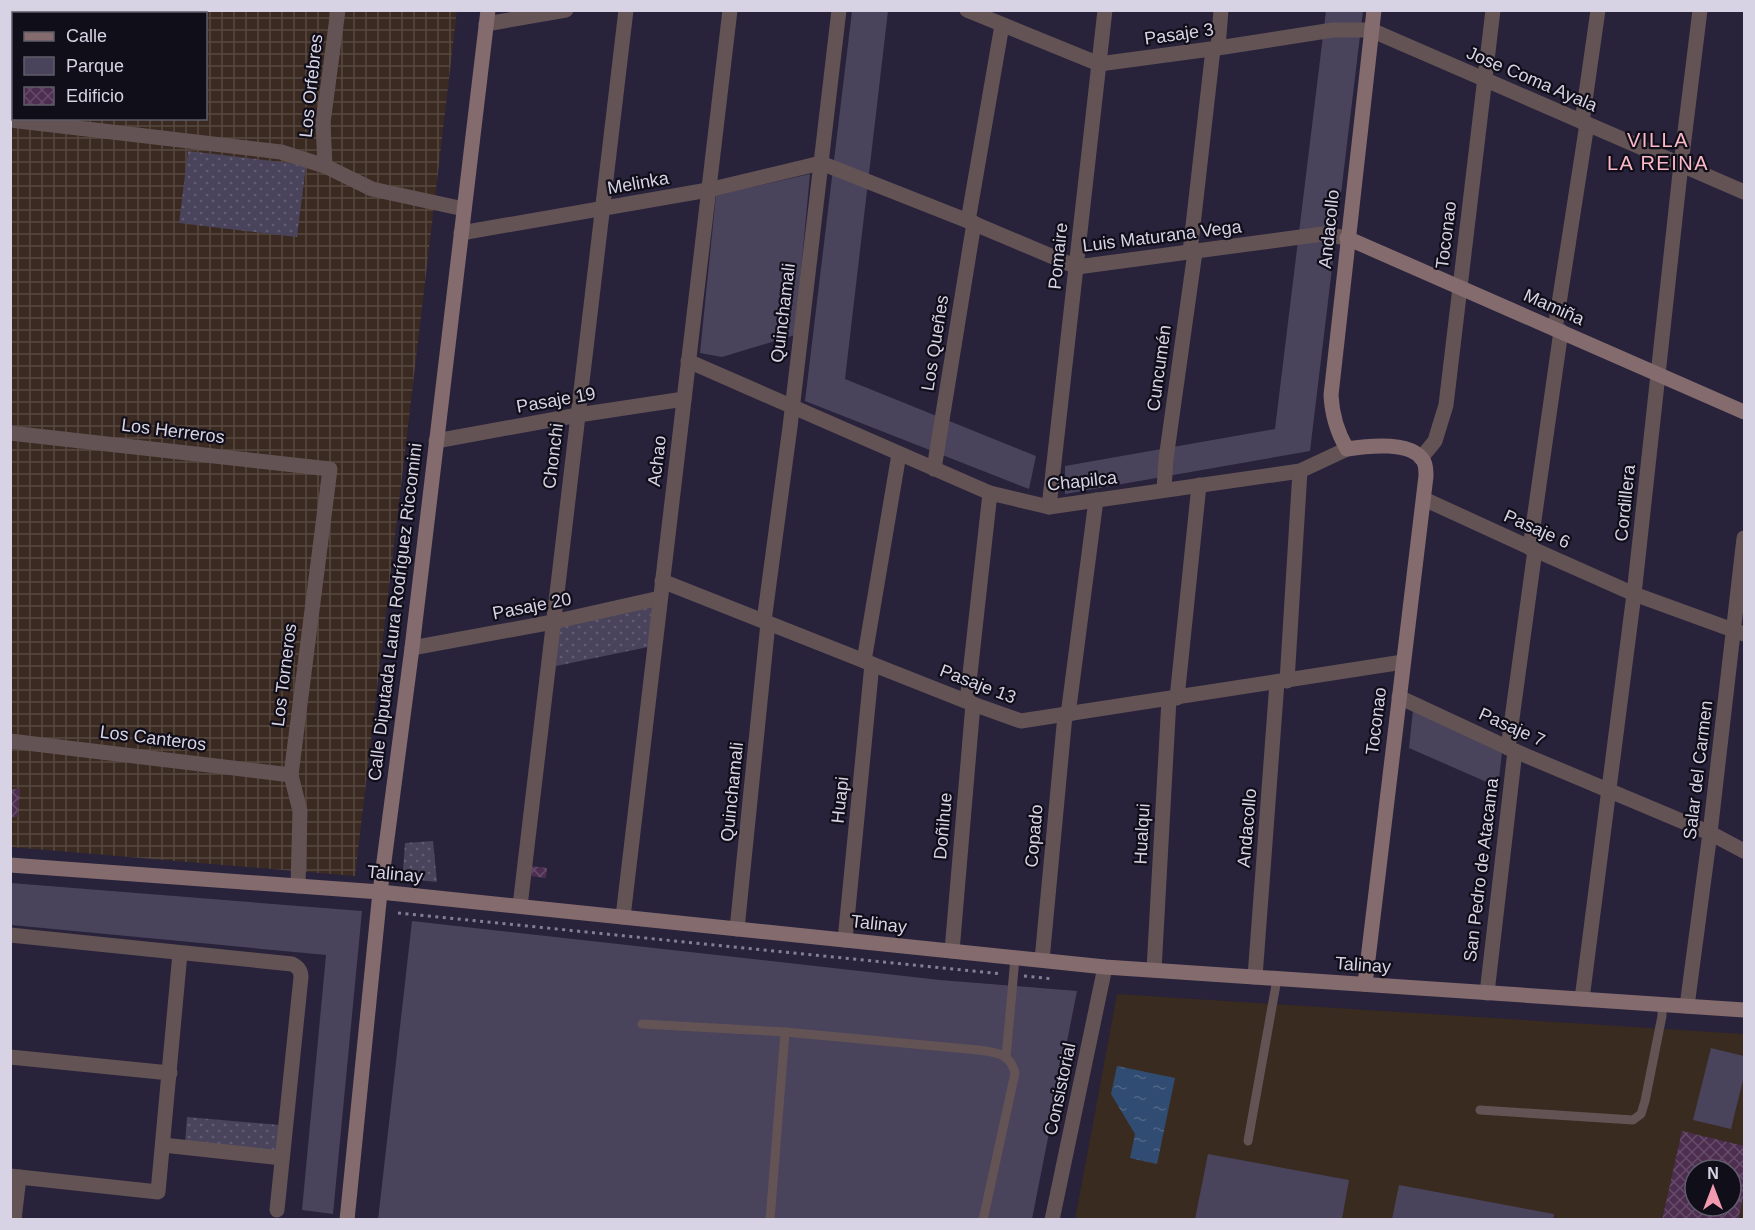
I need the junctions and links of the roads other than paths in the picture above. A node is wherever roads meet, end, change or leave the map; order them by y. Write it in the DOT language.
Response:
graph roads {
  1 [pos="338,10"];
  2 [pos="566,10"];
  3 [pos="626,10"];
  4 [pos="730,10"];
  5 [pos="839,10"];
  6 [pos="967,10"];
  7 [pos="1105,10"];
  8 [pos="1221,10"];
  9 [pos="1374,10"];
  10 [pos="1493,10"];
  11 [pos="1598,10"];
  12 [pos="1700,10"];
  13 [pos="487,17"];
  14 [pos="995,19"];
  15 [pos="1371,30"];
  16 [pos="1216,48"];
  17 [pos="1099,64"];
  18 [pos="1485,80"];
  19 [pos="10,120"];
  20 [pos="1585,123"];
  21 [pos="821,163"];
  22 [pos="1681,164"];
  23 [pos="325,166"];
  24 [pos="708,190"];
  25 [pos="1744,192"];
  26 [pos="464,208"];
  27 [pos="602,210"];
  28 [pos="971,222"];
  29 [pos="461,233"];
  30 [pos="1347,238"];
  31 [pos="1192,252"];
  32 [pos="1077,267"];
  33 [pos="1460,287"];
  34 [pos="1558,330"];
  35 [pos="688,361"];
  36 [pos="1659,374"];
  37 [pos="684,399"];
  38 [pos="792,407"];
  39 [pos="1744,412"];
  40 [pos="578,415"];
  41 [pos="10,433"];
  42 [pos="436,441"];
  43 [pos="1347,449"];
  44 [pos="898,453"];
  45 [pos="1423,460"];
  46 [pos="330,469"];
  47 [pos="934,469"];
  48 [pos="1300,471"];
  49 [pos="1199,485"];
  50 [pos="1164,489"];
  51 [pos="990,494"];
  52 [pos="1424,499"];
  53 [pos="1096,500"];
  54 [pos="1049,507"];
  55 [pos="1744,538"];
  56 [pos="1532,549"];
  57 [pos="662,581"];
  58 [pos="1634,594"];
  59 [pos="660,598"];
  60 [pos="553,622"];
  61 [pos="766,622"];
  62 [pos="1739,631"];
  63 [pos="412,648"];
  64 [pos="868,662"];
  65 [pos="1403,662"];
  66 [pos="1282,681"];
  67 [pos="1399,697"];
  68 [pos="1173,699"];
  69 [pos="970,703"];
  70 [pos="1066,715"];
  71 [pos="10,741"];
  72 [pos="1512,749"];
  73 [pos="291,775"];
  74 [pos="1609,791"];
  75 [pos="1710,834"];
  76 [pos="1744,851"];
  77 [pos="10,865"];
  78 [pos="298,886"];
  79 [pos="380,892"];
  80 [pos="520,906"];
  81 [pos="623,917"];
  82 [pos="737,929"];
  83 [pos="10,935"];
  84 [pos="845,940"];
  85 [pos="952,951"];
  86 [pos="180,953"];
  87 [pos="1015,958"];
  88 [pos="1042,960"];
  89 [pos="1105,967"];
  90 [pos="1154,970"];
  91 [pos="1255,977"];
  92 [pos="1277,978"];
  93 [pos="1365,984"];
  94 [pos="1487,993"];
  95 [pos="1582,999"];
  96 [pos="1662,1004"];
  97 [pos="1687,1006"];
  98 [pos="1744,1010"];
  99 [pos="642,1024"];
  100 [pos="785,1032"];
  101 [pos="10,1057"];
  102 [pos="1006,1058"];
  103 [pos="170,1073"];
  104 [pos="1480,1110"];
  105 [pos="1248,1141"];
  106 [pos="163,1145"];
  107 [pos="282,1158"];
  108 [pos="15,1177"];
  109 [pos="277,1210"];
  110 [pos="14,1220"];
  111 [pos="347,1220"];
  112 [pos="770,1220"];
  113 [pos="983,1220"];
  114 [pos="1052,1220"];
  1 -- 23 [label="street, Los Orfebres"];
  2 -- 13 [label="street"];
  3 -- 27 [label="street, Chonchi"];
  4 -- 24 [label="street, Achao"];
  5 -- 21 [label="street, Quinchamali"];
  6 -- 14 [label="street"];
  7 -- 17 [label="street, Pomaire"];
  8 -- 16 [label="street, Cuncumén"];
  9 -- 15 [label="street, Andacollo"];
  10 -- 18 [label="street, Toconao"];
  11 -- 20 [label="street, San Pedro de Atacama"];
  12 -- 22 [label="street, Cordillera"];
  13 -- 26 [label="street, Calle Diputada Laura Rodríguez Riccomini"];
  14 -- 17 [label="street"];
  14 -- 28 [label="street, Los Queñes"];
  15 -- 16 [label="street, Pasaje 3"];
  15 -- 18 [label="street, Jose Coma Ayala"];
  15 -- 30 [label="street, Andacollo"];
  16 -- 17 [label="street, Pasaje 3"];
  16 -- 31 [label="street, Cuncumén"];
  17 -- 32 [label="street, Pomaire"];
  18 -- 20 [label="street, Jose Coma Ayala"];
  18 -- 33 [label="street, Toconao"];
  19 -- 23 [label="street"];
  20 -- 22 [label="street, Jose Coma Ayala"];
  20 -- 34 [label="street, San Pedro de Atacama"];
  21 -- 24 [label="street, Melinka"];
  21 -- 28 [label="street, Luis Maturana Vega"];
  21 -- 38 [label="street, Quinchamali"];
  22 -- 25 [label="street, Jose Coma Ayala"];
  22 -- 36 [label="street, Cordillera"];
  23 -- 26 [label="street"];
  24 -- 27 [label="street, Melinka"];
  24 -- 35 [label="street, Achao"];
  26 -- 29 [label="street, Calle Diputada Laura Rodríguez Riccomini"];
  27 -- 29 [label="street, Melinka"];
  27 -- 40 [label="street, Chonchi"];
  28 -- 32 [label="street, Luis Maturana Vega"];
  28 -- 47 [label="street, Los Queñes"];
  29 -- 42 [label="street, Calle Diputada Laura Rodríguez Riccomini"];
  30 -- 31 [label="street, Luis Maturana Vega"];
  30 -- 33 [label="street, Mamiña"];
  30 -- 43 [label="street, Andacollo"];
  31 -- 32 [label="street, Luis Maturana Vega"];
  31 -- 50 [label="street, Cuncumén"];
  32 -- 54 [label="street, Pomaire"];
  33 -- 34 [label="street, Mamiña"];
  33 -- 45 [label="street, Toconao"];
  34 -- 36 [label="street, Mamiña"];
  34 -- 56 [label="street, San Pedro de Atacama"];
  35 -- 37 [label="street, Achao"];
  35 -- 38 [label="street, Chapilca"];
  36 -- 39 [label="street, Mamiña"];
  36 -- 58 [label="street, Cordillera"];
  37 -- 40 [label="street, Pasaje 19"];
  37 -- 57 [label="street, Achao"];
  38 -- 44 [label="street, Chapilca"];
  38 -- 61 [label="street, Quinchamali"];
  40 -- 42 [label="street, Pasaje 19"];
  40 -- 60 [label="street, Chonchi"];
  41 -- 46 [label="street, Los Herreros"];
  42 -- 63 [label="street, Calle Diputada Laura Rodríguez Riccomini"];
  43 -- 45 [label="street, Chapilca"];
  43 -- 48 [label="street, Chapilca"];
  44 -- 47 [label="street, Chapilca"];
  44 -- 64 [label="street, Huapi"];
  45 -- 52 [label="street, Toconao"];
  46 -- 73 [label="street, Los Torneros"];
  47 -- 51 [label="street, Chapilca"];
  48 -- 49 [label="street, Chapilca"];
  48 -- 66 [label="street, Andacollo"];
  49 -- 50 [label="street, Chapilca"];
  49 -- 68 [label="street, Hualqui"];
  50 -- 53 [label="street, Chapilca"];
  51 -- 54 [label="street, Chapilca"];
  51 -- 69 [label="street, Doñihue"];
  52 -- 56 [label="street, Pasaje 6"];
  52 -- 65 [label="street, Toconao"];
  53 -- 54 [label="street, Chapilca"];
  53 -- 70 [label="street, Copado"];
  55 -- 62 [label="street, Salar del Carmen"];
  56 -- 58 [label="street, Pasaje 6"];
  56 -- 72 [label="street, San Pedro de Atacama"];
  57 -- 59 [label="street, Achao"];
  57 -- 61 [label="street, Pasaje 13"];
  58 -- 62 [label="street, Pasaje 6"];
  58 -- 74 [label="street, Cordillera"];
  59 -- 60 [label="street, Pasaje 20"];
  59 -- 81 [label="street, Achao"];
  60 -- 63 [label="street, Pasaje 20"];
  60 -- 80 [label="street, Chonchi"];
  61 -- 64 [label="street, Pasaje 13"];
  61 -- 82 [label="street, Quinchamali"];
  62 -- 75 [label="street, Salar del Carmen"];
  63 -- 79 [label="street, Calle Diputada Laura Rodríguez Riccomini"];
  64 -- 69 [label="street, Pasaje 13"];
  64 -- 84 [label="street, Huapi"];
  65 -- 66 [label="street, Pasaje 13"];
  65 -- 67 [label="street, Toconao"];
  66 -- 68 [label="street, Pasaje 13"];
  66 -- 91 [label="street, Andacollo"];
  67 -- 72 [label="street, Pasaje 7"];
  67 -- 93 [label="street, Toconao"];
  68 -- 70 [label="street, Pasaje 13"];
  68 -- 90 [label="street, Hualqui"];
  69 -- 70 [label="street, Pasaje 13"];
  69 -- 85 [label="street, Doñihue"];
  70 -- 88 [label="street, Copado"];
  71 -- 73 [label="street, Los Canteros"];
  72 -- 74 [label="street, Pasaje 7"];
  72 -- 94 [label="street, San Pedro de Atacama"];
  73 -- 78 [label="street, Los Torneros"];
  74 -- 75 [label="street, Pasaje 7"];
  74 -- 95 [label="street, Cordillera"];
  75 -- 76 [label="street, Pasaje 7"];
  75 -- 97 [label="street, Salar del Carmen"];
  77 -- 78 [label="street, Talinay"];
  78 -- 79 [label="street, Talinay"];
  79 -- 80 [label="street, Talinay"];
  79 -- 111 [label="street, Calle Diputada Laura Rodríguez Riccomini"];
  80 -- 81 [label="street, Talinay"];
  81 -- 82 [label="street, Talinay"];
  82 -- 84 [label="street, Talinay"];
  83 -- 86 [label="street"];
  84 -- 85 [label="street, Talinay"];
  85 -- 87 [label="street, Talinay"];
  86 -- 103 [label="street"];
  86 -- 107 [label="street"];
  87 -- 88 [label="street, Talinay"];
  87 -- 102 [label="lane"];
  88 -- 89 [label="street, Talinay"];
  89 -- 90 [label="street, Talinay"];
  89 -- 114 [label="street, Consistorial"];
  90 -- 91 [label="street, Talinay"];
  91 -- 92 [label="street, Talinay"];
  92 -- 93 [label="street, Talinay"];
  92 -- 105 [label="lane"];
  93 -- 94 [label="street, Talinay"];
  94 -- 95 [label="street, Talinay"];
  95 -- 96 [label="street, Talinay"];
  96 -- 97 [label="street, Talinay"];
  96 -- 104 [label="lane"];
  97 -- 98 [label="street, Talinay"];
  99 -- 100 [label="lane"];
  100 -- 102 [label="lane"];
  100 -- 112 [label="lane"];
  101 -- 103 [label="street"];
  102 -- 113 [label="lane"];
  103 -- 106 [label="street"];
  106 -- 107 [label="street"];
  106 -- 108 [label="street"];
  107 -- 109 [label="street"];
  108 -- 110 [label="street"];
}
